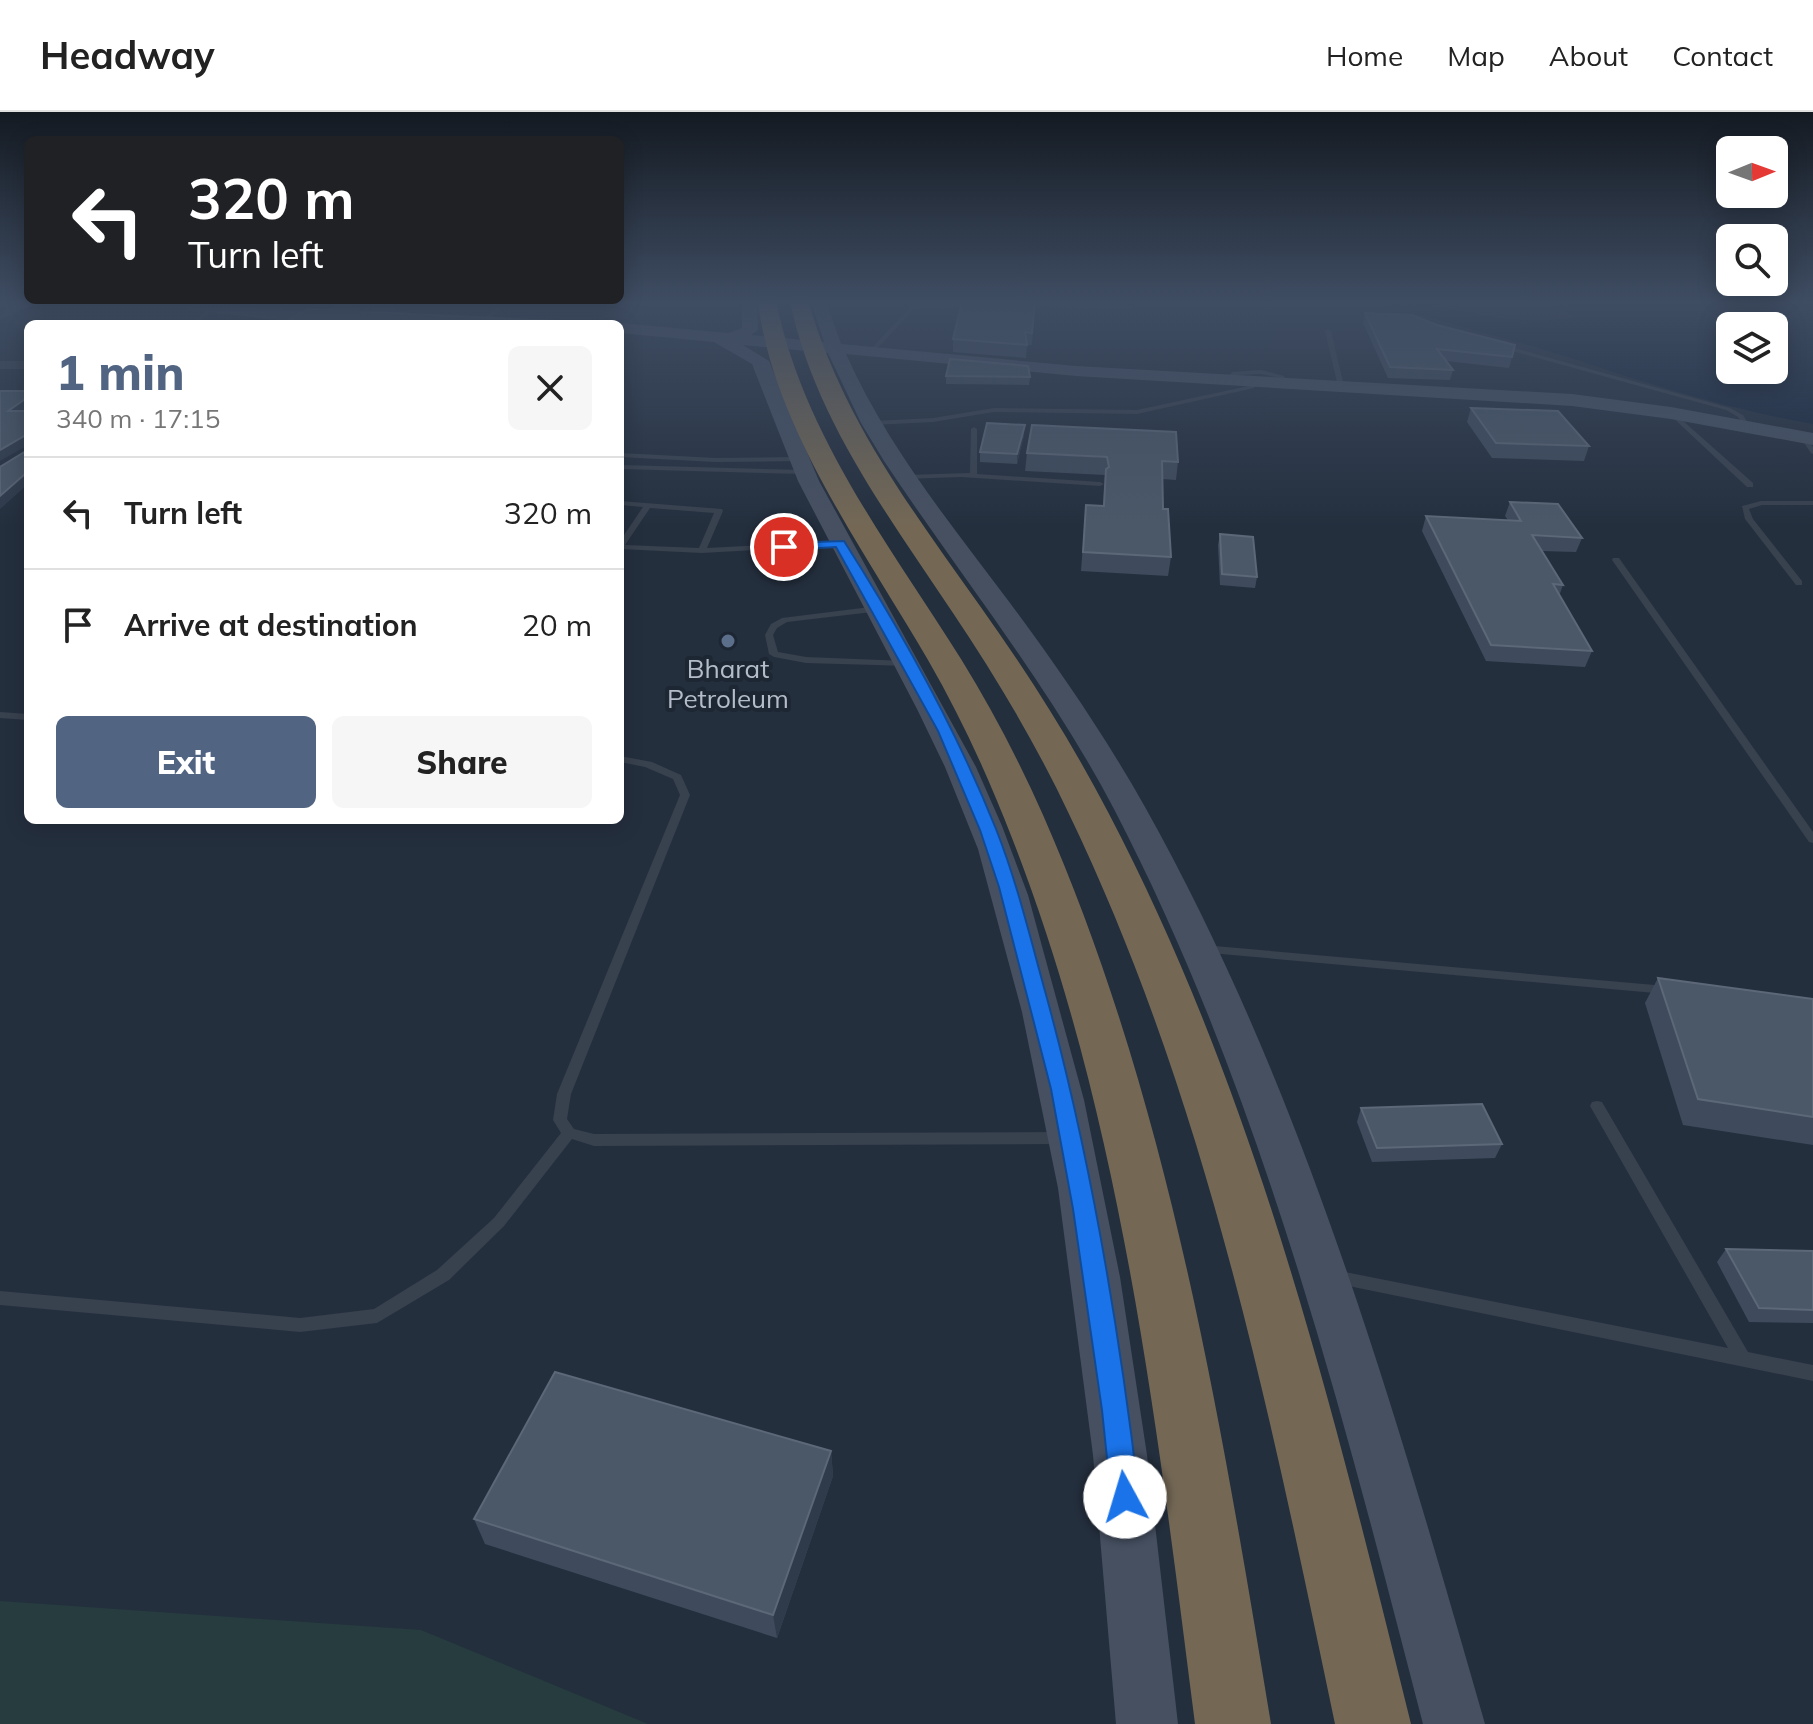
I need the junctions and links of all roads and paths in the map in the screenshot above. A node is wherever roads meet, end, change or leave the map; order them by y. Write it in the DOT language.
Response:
graph roads {
  1 [pos="766,376"];
  2 [pos="798,376"];
  3 [pos="817,376"];
  4 [pos="829,376"];
  5 [pos="1165,376"];
  6 [pos="1232,376"];
  7 [pos="1279,376"];
  8 [pos="1339,376"];
  9 [pos="1609,376"];
  10 [pos="1230,380"];
  11 [pos="1254,381"];
  12 [pos="1285,383"];
  13 [pos="1341,386"];
  14 [pos="1671,413"];
  15 [pos="872,423"];
  16 [pos="1748,428"];
  17 [pos="974,429"];
  18 [pos="1810,442"];
  19 [pos="624,455"];
  20 [pos="800,465"];
  21 [pos="624,467"];
  22 [pos="973,476"];
  23 [pos="906,477"];
  24 [pos="1100,484"];
  25 [pos="1750,485"];
  26 [pos="624,503"];
  27 [pos="1813,503"];
  28 [pos="648,505"];
  29 [pos="624,541"];
  30 [pos="840,543"];
  31 [pos="624,547"];
  32 [pos="702,551"];
  33 [pos="1616,560"];
  34 [pos="1799,583"];
  35 [pos="878,609"];
  36 [pos="909,664"];
  37 [pos="0,715"];
  38 [pos="24,717"];
  39 [pos="624,760"];
  40 [pos="1813,840"];
  41 [pos="1199,948"];
  42 [pos="1678,992"];
  43 [pos="1597,1106"];
  44 [pos="569,1133"];
  45 [pos="1071,1138"];
  46 [pos="1324,1275"];
  47 [pos="0,1298"];
  48 [pos="1743,1359"];
  49 [pos="1813,1373"];
  50 [pos="1147,1724"];
  51 [pos="1233,1724"];
  52 [pos="1373,1724"];
  53 [pos="1454,1724"];
  1 -- 20 [label="street"];
  2 -- 51 [label="highway"];
  3 -- 52 [label="highway"];
  4 -- 15 [label="street"];
  5 -- 10 [label="street"];
  6 -- 10 [label="lane"];
  7 -- 12 [label="lane"];
  8 -- 13 [label="lane"];
  9 -- 16 [label="lane"];
  10 -- 11 [label="street"];
  11 -- 12 [label="street"];
  11 -- 15 [label="lane"];
  12 -- 13 [label="street"];
  13 -- 14 [label="street"];
  14 -- 16 [label="street"];
  14 -- 25 [label="lane"];
  15 -- 23 [label="street"];
  16 -- 18 [label="street"];
  17 -- 22 [label="lane"];
  19 -- 20 [label="lane"];
  20 -- 21 [label="lane"];
  20 -- 30 [label="street"];
  22 -- 23 [label="lane"];
  22 -- 24 [label="lane"];
  23 -- 41 [label="street"];
  26 -- 28 [label="lane"];
  27 -- 34 [label="lane"];
  28 -- 29 [label="lane"];
  28 -- 32 [label="lane"];
  30 -- 32 [label="lane"];
  30 -- 35 [label="street"];
  31 -- 32 [label="lane"];
  33 -- 40 [label="lane"];
  35 -- 36 [label="street"];
  35 -- 36 [label="lane"];
  36 -- 45 [label="street"];
  37 -- 38 [label="lane"];
  39 -- 44 [label="lane"];
  41 -- 42 [label="lane"];
  41 -- 46 [label="street"];
  43 -- 48 [label="lane"];
  44 -- 45 [label="lane"];
  44 -- 47 [label="lane"];
  45 -- 50 [label="street"];
  46 -- 48 [label="lane"];
  46 -- 53 [label="street"];
  48 -- 49 [label="lane"];
}
